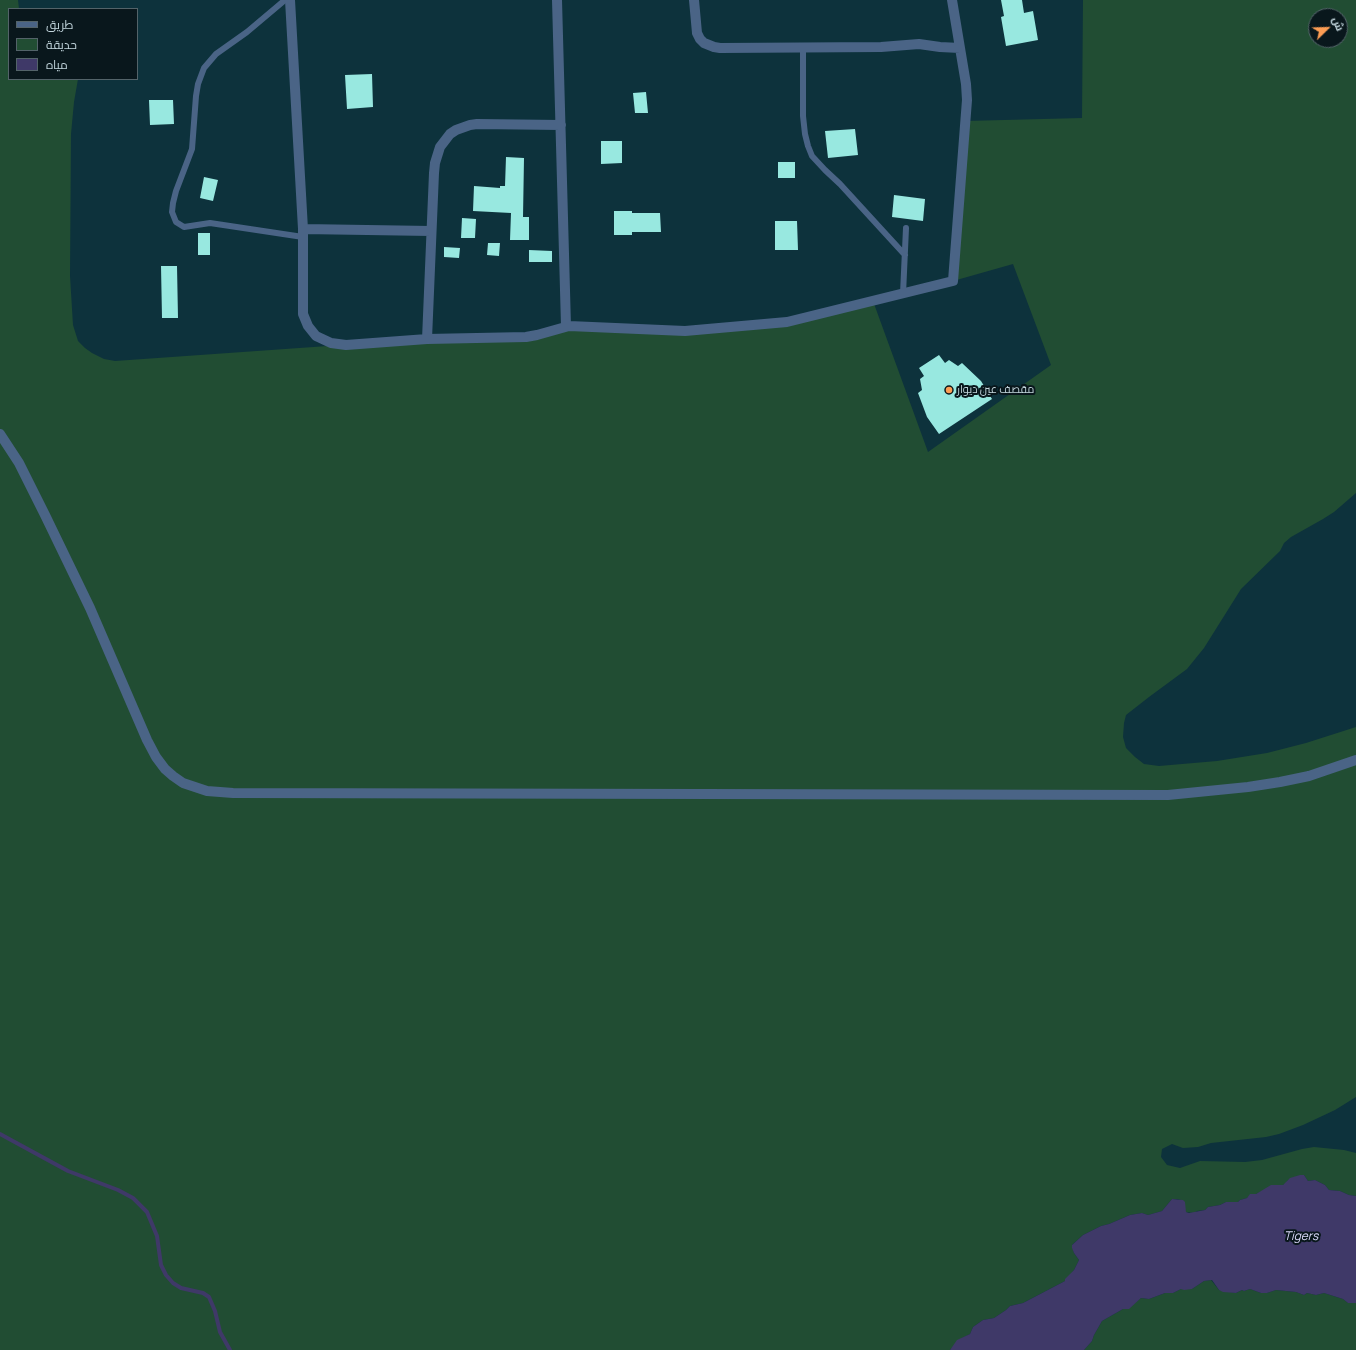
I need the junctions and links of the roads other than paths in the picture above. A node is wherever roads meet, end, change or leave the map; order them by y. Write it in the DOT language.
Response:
graph roads {
  1 [pos="285,0"];
  2 [pos="290,0"];
  3 [pos="557,0"];
  4 [pos="694,0"];
  5 [pos="952,0"];
  6 [pos="803,48"];
  7 [pos="960,48"];
  8 [pos="561,125"];
  9 [pos="906,228"];
  10 [pos="432,231"];
  11 [pos="303,233"];
  12 [pos="905,255"];
  13 [pos="903,294"];
  14 [pos="566,326"];
  15 [pos="427,339"];
  16 [pos="0,434"];
  17 [pos="1356,760"];
  1 -- 11 [label="lane"];
  2 -- 11 [label="street"];
  3 -- 8 [label="street"];
  4 -- 6 [label="street"];
  5 -- 7 [label="street"];
  6 -- 7 [label="street"];
  6 -- 12 [label="lane"];
  7 -- 13 [label="street"];
  8 -- 10 [label="street"];
  8 -- 14 [label="street"];
  9 -- 12 [label="lane"];
  10 -- 11 [label="street"];
  10 -- 15 [label="street"];
  11 -- 15 [label="street"];
  12 -- 13 [label="lane"];
  13 -- 14 [label="street"];
  14 -- 15 [label="street"];
  16 -- 17 [label="street"];
}
